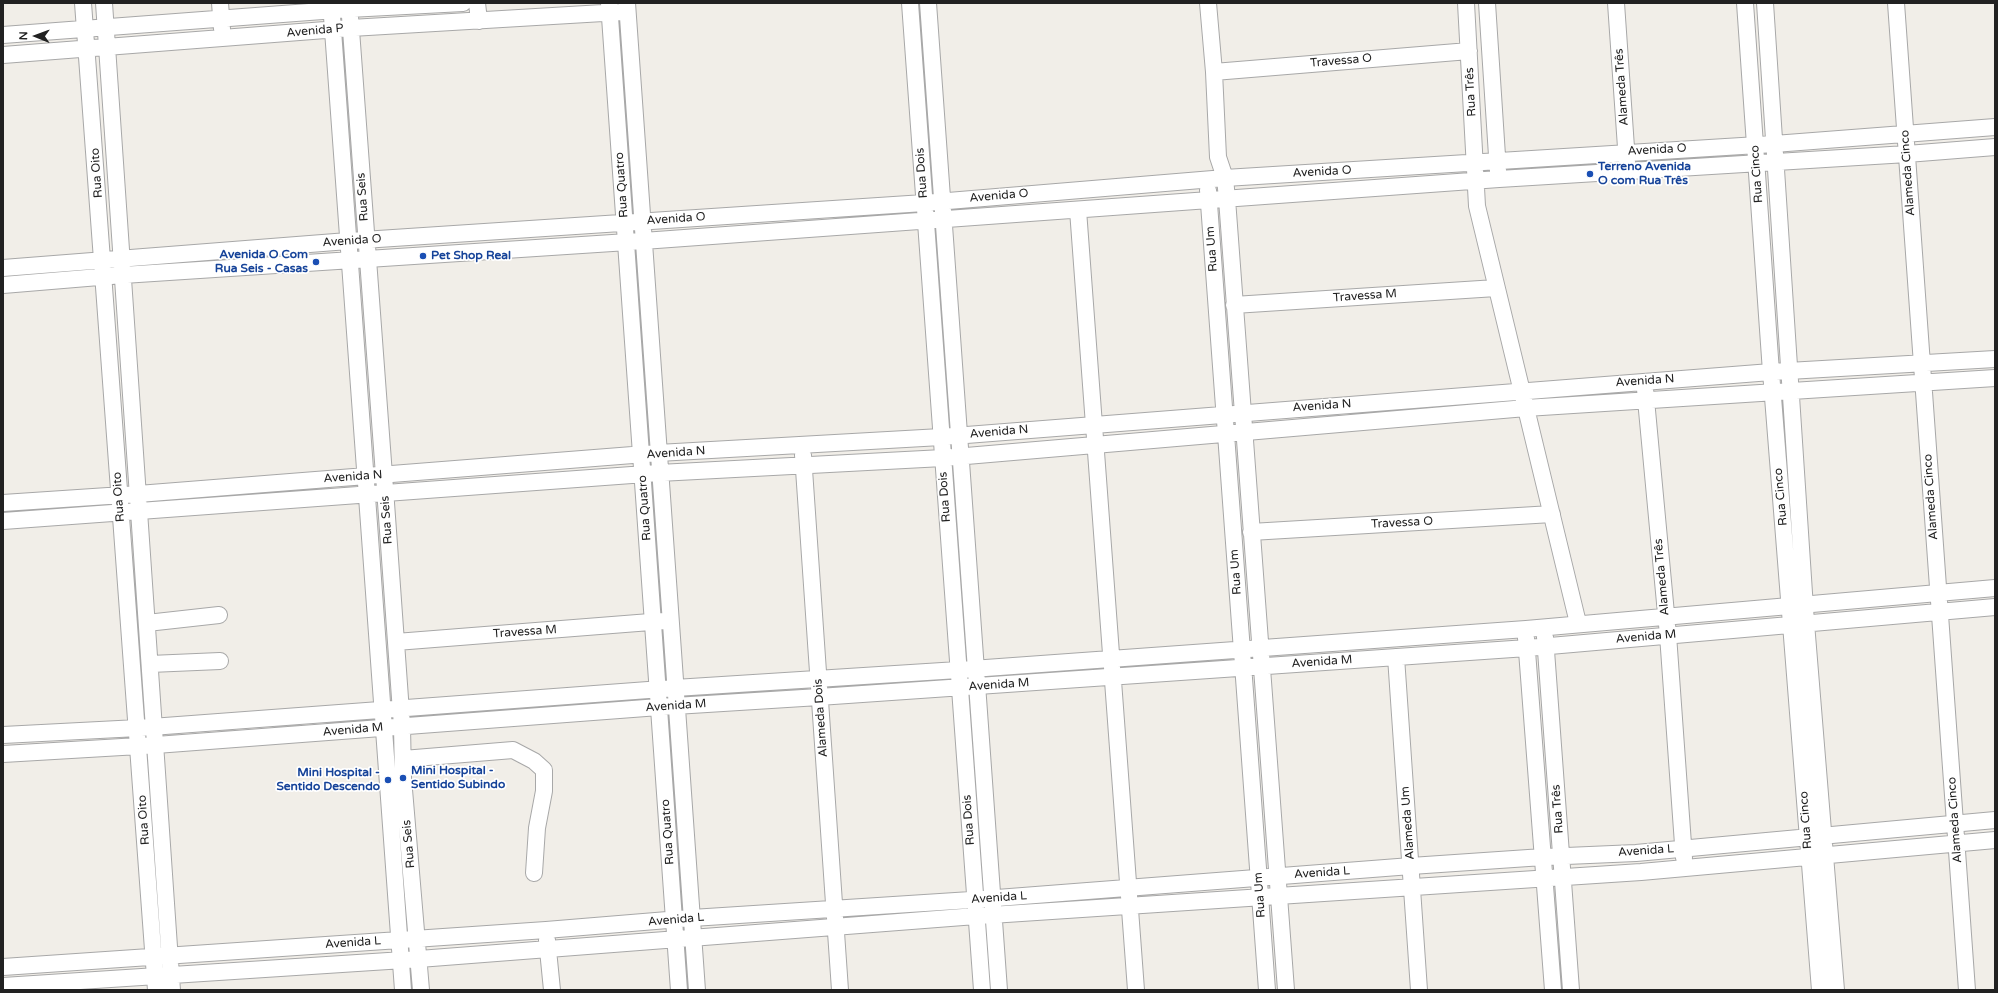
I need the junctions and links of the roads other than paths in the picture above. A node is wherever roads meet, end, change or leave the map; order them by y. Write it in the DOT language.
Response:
graph roads {
  1 [pos="84,3"];
  2 [pos="104,3"];
  3 [pos="220,3"];
  4 [pos="463,3"];
  5 [pos="477,3"];
  6 [pos="910,3"];
  7 [pos="928,3"];
  8 [pos="1208,3"];
  9 [pos="1466,3"];
  10 [pos="1487,3"];
  11 [pos="1616,3"];
  12 [pos="1745,3"];
  13 [pos="1765,3"];
  14 [pos="1896,3"];
  15 [pos="349,6"];
  16 [pos="331,7"];
  17 [pos="628,7"];
  18 [pos="610,8"];
  19 [pos="222,20"];
  20 [pos="479,21"];
  21 [pos="106,28"];
  22 [pos="351,28"];
  23 [pos="85,29"];
  24 [pos="332,30"];
  25 [pos="3,35"];
  26 [pos="223,39"];
  27 [pos="107,47"];
  28 [pos="87,48"];
  29 [pos="1469,50"];
  30 [pos="3,54"];
  31 [pos="1214,72"];
  32 [pos="1995,127"];
  33 [pos="1906,133"];
  34 [pos="1774,144"];
  35 [pos="1755,145"];
  36 [pos="1995,147"];
  37 [pos="1626,152"];
  38 [pos="1907,154"];
  39 [pos="1218,157"];
  40 [pos="1498,161"];
  41 [pos="1775,162"];
  42 [pos="1474,163"];
  43 [pos="1756,164"];
  44 [pos="1627,171"];
  45 [pos="1225,178"];
  46 [pos="1208,179"];
  47 [pos="1499,179"];
  48 [pos="1474,181"];
  49 [pos="1227,199"];
  50 [pos="1208,200"];
  51 [pos="942,201"];
  52 [pos="924,203"];
  53 [pos="1078,210"];
  54 [pos="943,220"];
  55 [pos="642,221"];
  56 [pos="925,221"];
  57 [pos="625,223"];
  58 [pos="366,240"];
  59 [pos="348,241"];
  60 [pos="643,241"];
  61 [pos="626,242"];
  62 [pos="122,258"];
  63 [pos="367,259"];
  64 [pos="104,260"];
  65 [pos="349,260"];
  66 [pos="3,268"];
  67 [pos="123,275"];
  68 [pos="105,276"];
  69 [pos="3,285"];
  70 [pos="1496,288"];
  71 [pos="1234,305"];
  72 [pos="1995,359"];
  73 [pos="1922,363"];
  74 [pos="1788,371"];
  75 [pos="1771,372"];
  76 [pos="1995,378"];
  77 [pos="1644,381"];
  78 [pos="1923,382"];
  79 [pos="1521,390"];
  80 [pos="1790,391"];
  81 [pos="1773,392"];
  82 [pos="1646,400"];
  83 [pos="1526,408"];
  84 [pos="1242,412"];
  85 [pos="1224,414"];
  86 [pos="1094,424"];
  87 [pos="1244,433"];
  88 [pos="959,435"];
  89 [pos="1226,435"];
  90 [pos="941,437"];
  91 [pos="802,445"];
  92 [pos="1095,446"];
  93 [pos="658,453"];
  94 [pos="641,455"];
  95 [pos="960,456"];
  96 [pos="942,458"];
  97 [pos="804,465"];
  98 [pos="659,473"];
  99 [pos="384,475"];
  100 [pos="643,475"];
  101 [pos="367,476"];
  102 [pos="138,494"];
  103 [pos="386,494"];
  104 [pos="368,495"];
  105 [pos="119,496"];
  106 [pos="3,503"];
  107 [pos="140,511"];
  108 [pos="120,513"];
  109 [pos="1552,514"];
  110 [pos="3,521"];
  111 [pos="1251,532"];
  112 [pos="1995,588"];
  113 [pos="1938,593"];
  114 [pos="1797,605"];
  115 [pos="1995,607"];
  116 [pos="1939,612"];
  117 [pos="219,615"];
  118 [pos="1665,616"];
  119 [pos="670,621"];
  120 [pos="654,622"];
  121 [pos="1578,623"];
  122 [pos="147,624"];
  123 [pos="1798,624"];
  124 [pos="1544,627"];
  125 [pos="1526,629"];
  126 [pos="1668,635"];
  127 [pos="396,642"];
  128 [pos="1545,646"];
  129 [pos="1259,647"];
  130 [pos="1242,648"];
  131 [pos="1527,648"];
  132 [pos="1396,657"];
  133 [pos="1111,658"];
  134 [pos="220,661"];
  135 [pos="150,664"];
  136 [pos="1261,666"];
  137 [pos="1244,668"];
  138 [pos="976,669"];
  139 [pos="958,670"];
  140 [pos="1113,677"];
  141 [pos="818,679"];
  142 [pos="977,686"];
  143 [pos="675,688"];
  144 [pos="959,688"];
  145 [pos="658,690"];
  146 [pos="819,697"];
  147 [pos="676,705"];
  148 [pos="659,706"];
  149 [pos="401,709"];
  150 [pos="383,710"];
  151 [pos="402,726"];
  152 [pos="154,727"];
  153 [pos="384,727"];
  154 [pos="138,728"];
  155 [pos="3,735"];
  156 [pos="156,745"];
  157 [pos="139,746"];
  158 [pos="3,754"];
  159 [pos="403,759"];
  160 [pos="1995,820"];
  161 [pos="1955,823"];
  162 [pos="1824,835"];
  163 [pos="1808,837"];
  164 [pos="1995,840"];
  165 [pos="1957,844"];
  166 [pos="1684,848"];
  167 [pos="1825,855"];
  168 [pos="1561,856"];
  169 [pos="1809,856"];
  170 [pos="1543,857"];
  171 [pos="1411,866"];
  172 [pos="1686,868"];
  173 [pos="534,873"];
  174 [pos="1277,876"];
  175 [pos="1562,877"];
  176 [pos="1259,878"];
  177 [pos="1544,878"];
  178 [pos="1412,886"];
  179 [pos="1128,888"];
  180 [pos="1278,896"];
  181 [pos="1260,897"];
  182 [pos="993,898"];
  183 [pos="975,900"];
  184 [pos="1130,906"];
  185 [pos="834,910"];
  186 [pos="994,915"];
  187 [pos="976,916"];
  188 [pos="692,918"];
  189 [pos="674,920"];
  190 [pos="835,927"];
  191 [pos="546,930"];
  192 [pos="693,937"];
  193 [pos="417,939"];
  194 [pos="676,939"];
  195 [pos="400,940"];
  196 [pos="548,949"];
  197 [pos="170,956"];
  198 [pos="154,957"];
  199 [pos="401,959"];
  200 [pos="419,959"];
  201 [pos="53,964"];
  202 [pos="3,967"];
  203 [pos="54,982"];
  204 [pos="172,982"];
  205 [pos="156,983"];
  206 [pos="3,986"];
  207 [pos="403,990"];
  208 [pos="421,990"];
  209 [pos="552,990"];
  210 [pos="679,990"];
  211 [pos="697,990"];
  212 [pos="840,990"];
  213 [pos="982,990"];
  214 [pos="1000,990"];
  215 [pos="1136,990"];
  216 [pos="1267,990"];
  217 [pos="1286,990"];
  218 [pos="1419,990"];
  219 [pos="1553,990"];
  220 [pos="1571,990"];
  221 [pos="1820,990"];
  222 [pos="1836,990"];
  223 [pos="1967,990"];
  1 -- 23 [label="street, Rua Oito"];
  2 -- 21 [label="street, Rua Oito"];
  3 -- 19 [label="street"];
  4 -- 15 [label="street, Avenida P"];
  5 -- 20 [label="street"];
  6 -- 52 [label="street, Rua Dois"];
  7 -- 51 [label="street, Rua Dois"];
  8 -- 31 [label="street, Rua Um"];
  9 -- 29 [label="street, Rua Três"];
  10 -- 40 [label="street, Rua Três"];
  11 -- 37 [label="street, Alameda Três"];
  12 -- 35 [label="street, Rua Cinco"];
  13 -- 34 [label="street, Rua Cinco"];
  14 -- 33 [label="street, Alameda Cinco"];
  15 -- 16 [label="street, Avenida P"];
  15 -- 22 [label="street, Rua Seis"];
  16 -- 19 [label="street, Avenida P"];
  16 -- 24 [label="street, Rua Seis"];
  17 -- 18 [label="street, Avenida P"];
  17 -- 55 [label="street, Rua Quatro"];
  18 -- 20 [label="street, Avenida P"];
  18 -- 57 [label="street, Rua Quatro"];
  19 -- 21 [label="street, Avenida P"];
  19 -- 26 [label="street"];
  20 -- 22 [label="street, Avenida P"];
  21 -- 23 [label="street, Avenida P"];
  21 -- 27 [label="street, Rua Oito"];
  22 -- 24 [label="street, Avenida P"];
  22 -- 58 [label="street, Rua Seis"];
  23 -- 25 [label="street, Avenida P"];
  23 -- 28 [label="street, Rua Oito"];
  24 -- 26 [label="street, Avenida P"];
  24 -- 59 [label="street, Rua Seis"];
  26 -- 27 [label="street, Avenida P"];
  27 -- 28 [label="street, Avenida P"];
  27 -- 62 [label="street, Rua Oito"];
  28 -- 30 [label="street, Avenida P"];
  28 -- 64 [label="street, Rua Oito"];
  29 -- 31 [label="street, Travessa O"];
  29 -- 42 [label="street, Rua Três"];
  31 -- 39 [label="street, Rua Um"];
  32 -- 33 [label="street, Avenida O"];
  33 -- 34 [label="street, Avenida O"];
  33 -- 38 [label="street, Alameda Cinco"];
  34 -- 35 [label="street, Avenida O"];
  34 -- 41 [label="street, Rua Cinco"];
  35 -- 37 [label="street, Avenida O"];
  35 -- 43 [label="street, Rua Cinco"];
  36 -- 38 [label="street, Avenida O"];
  37 -- 40 [label="street, Avenida O"];
  37 -- 44 [label="street, Alameda Três"];
  38 -- 41 [label="street, Avenida O"];
  38 -- 73 [label="street, Alameda Cinco"];
  39 -- 45 [label="street, Rua Um"];
  39 -- 46 [label="street, Rua Um"];
  40 -- 42 [label="street, Avenida O"];
  40 -- 47 [label="street, Rua Três"];
  41 -- 43 [label="street, Avenida O"];
  41 -- 74 [label="street, Rua Cinco"];
  42 -- 45 [label="street, Avenida O"];
  42 -- 48 [label="street, Rua Três"];
  43 -- 44 [label="street, Avenida O"];
  43 -- 75 [label="street, Rua Cinco"];
  44 -- 47 [label="street, Avenida O"];
  45 -- 46 [label="street, Avenida O"];
  45 -- 49 [label="street, Rua Um"];
  46 -- 50 [label="street, Rua Um"];
  46 -- 51 [label="street, Avenida O"];
  47 -- 48 [label="street, Avenida O"];
  48 -- 49 [label="street, Avenida O"];
  48 -- 70 [label="street, Rua Três"];
  49 -- 50 [label="street, Avenida O"];
  49 -- 71 [label="street, Rua Um"];
  50 -- 53 [label="street, Avenida O"];
  50 -- 85 [label="street, Rua Um"];
  51 -- 52 [label="street, Avenida O"];
  51 -- 54 [label="street, Rua Dois"];
  52 -- 55 [label="street, Avenida O"];
  52 -- 56 [label="street, Rua Dois"];
  53 -- 54 [label="street, Avenida O"];
  53 -- 86 [label="street"];
  54 -- 56 [label="street, Avenida O"];
  54 -- 88 [label="street, Rua Dois"];
  55 -- 57 [label="street, Avenida O"];
  55 -- 60 [label="street, Rua Quatro"];
  56 -- 60 [label="street, Avenida O"];
  56 -- 90 [label="street, Rua Dois"];
  57 -- 58 [label="street, Avenida O"];
  57 -- 61 [label="street, Rua Quatro"];
  58 -- 59 [label="street, Avenida O"];
  58 -- 63 [label="street, Rua Seis"];
  59 -- 62 [label="street, Avenida O"];
  59 -- 65 [label="street, Rua Seis"];
  60 -- 61 [label="street, Avenida O"];
  60 -- 93 [label="street, Rua Quatro"];
  61 -- 63 [label="street, Avenida O"];
  61 -- 94 [label="street, Rua Quatro"];
  62 -- 64 [label="street, Avenida O"];
  62 -- 67 [label="street, Rua Oito"];
  63 -- 65 [label="street, Avenida O"];
  63 -- 99 [label="street, Rua Seis"];
  64 -- 66 [label="street, Avenida O"];
  64 -- 68 [label="street, Rua Oito"];
  65 -- 67 [label="street, Avenida O"];
  65 -- 101 [label="street, Rua Seis"];
  67 -- 68 [label="street, Avenida O"];
  67 -- 102 [label="street, Rua Oito"];
  68 -- 69 [label="street, Avenida O"];
  68 -- 105 [label="street, Rua Oito"];
  70 -- 71 [label="street, Travessa M"];
  70 -- 79 [label="street, Rua Três"];
  71 -- 84 [label="street, Rua Um"];
  72 -- 73 [label="street, Avenida N"];
  73 -- 74 [label="street, Avenida N"];
  73 -- 78 [label="street, Alameda Cinco"];
  74 -- 75 [label="street, Avenida N"];
  74 -- 80 [label="street, Rua Cinco"];
  75 -- 77 [label="street, Avenida N"];
  75 -- 81 [label="street, Rua Cinco"];
  76 -- 78 [label="street, Avenida N"];
  77 -- 79 [label="street, Avenida N"];
  77 -- 82 [label="street, Alameda Três"];
  78 -- 80 [label="street, Avenida N"];
  78 -- 113 [label="street, Alameda Cinco"];
  79 -- 83 [label="street, Rua Três"];
  79 -- 84 [label="street, Avenida N"];
  80 -- 81 [label="street, Avenida N"];
  80 -- 114 [label="street, Rua Cinco"];
  81 -- 82 [label="street, Avenida N"];
  81 -- 114 [label="street, Rua Cinco"];
  82 -- 83 [label="street, Avenida N"];
  82 -- 118 [label="street, Alameda Três"];
  83 -- 87 [label="street, Avenida N"];
  83 -- 109 [label="street, Rua Três"];
  84 -- 85 [label="street, Avenida N"];
  84 -- 87 [label="street, Rua Um"];
  85 -- 86 [label="street, Avenida N"];
  85 -- 89 [label="street, Rua Um"];
  86 -- 88 [label="street, Avenida N"];
  86 -- 92 [label="street"];
  87 -- 89 [label="street, Avenida N"];
  87 -- 111 [label="street, Rua Um"];
  88 -- 90 [label="street, Avenida N"];
  88 -- 95 [label="street, Rua Dois"];
  89 -- 92 [label="street, Avenida N"];
  89 -- 130 [label="street, Rua Um"];
  90 -- 91 [label="street, Avenida N"];
  90 -- 96 [label="street, Rua Dois"];
  91 -- 93 [label="street, Avenida N"];
  91 -- 97 [label="street, Alameda Dois"];
  92 -- 95 [label="street, Avenida N"];
  92 -- 133 [label="street"];
  93 -- 94 [label="street, Avenida N"];
  93 -- 98 [label="street, Rua Quatro"];
  94 -- 99 [label="street, Avenida N"];
  94 -- 100 [label="street, Rua Quatro"];
  95 -- 96 [label="street, Avenida N"];
  95 -- 138 [label="street, Rua Dois"];
  96 -- 97 [label="street, Avenida N"];
  96 -- 139 [label="street, Rua Dois"];
  97 -- 98 [label="street, Avenida N"];
  97 -- 141 [label="street, Alameda Dois"];
  98 -- 100 [label="street, Avenida N"];
  98 -- 119 [label="street, Rua Quatro"];
  99 -- 101 [label="street, Avenida N"];
  99 -- 103 [label="street, Rua Seis"];
  100 -- 103 [label="street, Avenida N"];
  100 -- 120 [label="street, Rua Quatro"];
  101 -- 102 [label="street, Avenida N"];
  101 -- 104 [label="street, Rua Seis"];
  102 -- 105 [label="street, Avenida N"];
  102 -- 107 [label="street, Rua Oito"];
  103 -- 104 [label="street, Avenida N"];
  103 -- 127 [label="street, Rua Seis"];
  104 -- 107 [label="street, Avenida N"];
  104 -- 150 [label="street, Rua Seis"];
  105 -- 106 [label="street, Avenida N"];
  105 -- 108 [label="street, Rua Oito"];
  107 -- 108 [label="street, Avenida N"];
  107 -- 122 [label="street, Rua Oito"];
  108 -- 110 [label="street, Avenida N"];
  108 -- 154 [label="street, Rua Oito"];
  109 -- 111 [label="street, Travessa O"];
  109 -- 121 [label="street, Rua Três"];
  111 -- 129 [label="street, Rua Um"];
  112 -- 113 [label="street, Avenida M"];
  113 -- 114 [label="street, Avenida M"];
  113 -- 116 [label="street, Alameda Cinco"];
  114 -- 118 [label="street, Avenida M"];
  114 -- 123 [label="street, Rua Cinco"];
  115 -- 116 [label="street, Avenida M"];
  116 -- 123 [label="street, Avenida M"];
  116 -- 161 [label="street, Alameda Cinco"];
  117 -- 122 [label="street"];
  118 -- 121 [label="street, Avenida M"];
  118 -- 126 [label="street, Alameda Três"];
  119 -- 120 [label="street, Travessa M"];
  119 -- 143 [label="street, Rua Quatro"];
  120 -- 127 [label="street, Travessa M"];
  120 -- 145 [label="street, Rua Quatro"];
  121 -- 124 [label="street, Avenida M"];
  122 -- 135 [label="street, Rua Oito"];
  123 -- 126 [label="street, Avenida M"];
  123 -- 162 [label="street, Rua Cinco"];
  123 -- 163 [label="street, Rua Cinco"];
  124 -- 125 [label="street, Avenida M"];
  124 -- 128 [label="street, Rua Três"];
  125 -- 129 [label="street, Avenida M"];
  125 -- 131 [label="street, Rua Três"];
  126 -- 128 [label="street, Avenida M"];
  126 -- 166 [label="street, Alameda Três"];
  127 -- 149 [label="street, Rua Seis"];
  128 -- 131 [label="street, Avenida M"];
  128 -- 168 [label="street, Rua Três"];
  129 -- 130 [label="street, Avenida M"];
  129 -- 136 [label="street, Rua Um"];
  130 -- 133 [label="street, Avenida M"];
  130 -- 137 [label="street, Rua Um"];
  131 -- 132 [label="street, Avenida M"];
  131 -- 170 [label="street, Rua Três"];
  132 -- 136 [label="street, Avenida M"];
  132 -- 171 [label="street, Alameda Um"];
  133 -- 138 [label="street, Avenida M"];
  133 -- 140 [label="street"];
  134 -- 135 [label="street"];
  135 -- 152 [label="street, Rua Oito"];
  136 -- 137 [label="street, Avenida M"];
  136 -- 174 [label="street, Rua Um"];
  137 -- 140 [label="street, Avenida M"];
  137 -- 176 [label="street, Rua Um"];
  138 -- 139 [label="street, Avenida M"];
  138 -- 142 [label="street, Rua Dois"];
  139 -- 141 [label="street, Avenida M"];
  139 -- 144 [label="street, Rua Dois"];
  140 -- 142 [label="street, Avenida M"];
  140 -- 179 [label="street"];
  141 -- 143 [label="street, Avenida M"];
  141 -- 146 [label="street, Alameda Dois"];
  142 -- 144 [label="street, Avenida M"];
  142 -- 182 [label="street, Rua Dois"];
  143 -- 145 [label="street, Avenida M"];
  143 -- 147 [label="street, Rua Quatro"];
  144 -- 146 [label="street, Avenida M"];
  144 -- 183 [label="street, Rua Dois"];
  145 -- 148 [label="street, Rua Quatro"];
  145 -- 149 [label="street, Avenida M"];
  146 -- 147 [label="street, Avenida M"];
  146 -- 185 [label="street, Alameda Dois"];
  147 -- 148 [label="street, Avenida M"];
  147 -- 188 [label="street, Rua Quatro"];
  148 -- 151 [label="street, Avenida M"];
  148 -- 189 [label="street, Rua Quatro"];
  149 -- 150 [label="street, Avenida M"];
  149 -- 151 [label="street, Rua Seis"];
  150 -- 152 [label="street, Avenida M"];
  150 -- 153 [label="street, Rua Seis"];
  151 -- 153 [label="street, Avenida M"];
  151 -- 159 [label="street, Rua Seis"];
  152 -- 154 [label="street, Avenida M"];
  152 -- 156 [label="street, Rua Oito"];
  153 -- 156 [label="street, Avenida M"];
  153 -- 195 [label="street, Rua Seis"];
  154 -- 155 [label="street, Avenida M"];
  154 -- 157 [label="street, Rua Oito"];
  156 -- 157 [label="street, Avenida M"];
  156 -- 197 [label="street, Rua Oito"];
  157 -- 158 [label="street, Avenida M"];
  157 -- 198 [label="street, Rua Oito"];
  159 -- 173 [label="street"];
  159 -- 193 [label="street, Rua Seis"];
  160 -- 161 [label="street, Avenida L"];
  161 -- 162 [label="street, Avenida L"];
  161 -- 165 [label="street, Alameda Cinco"];
  162 -- 163 [label="street, Avenida L"];
  162 -- 167 [label="street, Rua Cinco"];
  163 -- 166 [label="street, Avenida L"];
  163 -- 169 [label="street, Rua Cinco"];
  164 -- 165 [label="street, Avenida L"];
  165 -- 167 [label="street, Avenida L"];
  165 -- 223 [label="street, Alameda Cinco"];
  166 -- 168 [label="street, Avenida L"];
  166 -- 172 [label="street, Alameda Três"];
  167 -- 169 [label="street, Avenida L"];
  167 -- 222 [label="street, Rua Cinco"];
  168 -- 170 [label="street, Avenida L"];
  168 -- 175 [label="street, Rua Três"];
  169 -- 172 [label="street, Avenida L"];
  169 -- 221 [label="street, Rua Cinco"];
  170 -- 171 [label="street, Avenida L"];
  170 -- 177 [label="street, Rua Três"];
  171 -- 174 [label="street, Avenida L"];
  171 -- 178 [label="street, Alameda Um"];
  172 -- 175 [label="street, Avenida L"];
  174 -- 176 [label="street, Avenida L"];
  174 -- 180 [label="street, Rua Um"];
  175 -- 177 [label="street, Avenida L"];
  175 -- 220 [label="street, Rua Três"];
  176 -- 179 [label="street, Avenida L"];
  176 -- 181 [label="street, Rua Um"];
  177 -- 178 [label="street, Avenida L"];
  177 -- 219 [label="street, Rua Três"];
  178 -- 180 [label="street, Avenida L"];
  178 -- 218 [label="street, Alameda Um"];
  179 -- 182 [label="street, Avenida L"];
  179 -- 184 [label="street"];
  180 -- 181 [label="street, Avenida L"];
  180 -- 217 [label="street, Rua Um"];
  181 -- 184 [label="street, Avenida L"];
  181 -- 216 [label="street, Rua Um"];
  182 -- 183 [label="street, Avenida L"];
  182 -- 186 [label="street, Rua Dois"];
  183 -- 185 [label="street, Avenida L"];
  183 -- 187 [label="street, Rua Dois"];
  184 -- 186 [label="street, Avenida L"];
  184 -- 215 [label="street"];
  185 -- 188 [label="street, Avenida L"];
  185 -- 190 [label="street, Alameda Dois"];
  186 -- 187 [label="street, Avenida L"];
  186 -- 214 [label="street, Rua Dois"];
  187 -- 190 [label="street, Avenida L"];
  187 -- 213 [label="street, Rua Dois"];
  188 -- 189 [label="street, Avenida L"];
  188 -- 192 [label="street, Rua Quatro"];
  189 -- 191 [label="street, Avenida L"];
  189 -- 194 [label="street, Rua Quatro"];
  190 -- 192 [label="street, Avenida L"];
  190 -- 212 [label="street, Alameda Dois"];
  191 -- 193 [label="street, Avenida L"];
  191 -- 196 [label="street"];
  192 -- 194 [label="street, Avenida L"];
  192 -- 211 [label="street, Rua Quatro"];
  193 -- 195 [label="street, Avenida L"];
  193 -- 200 [label="street, Rua Seis"];
  194 -- 196 [label="street, Avenida L"];
  194 -- 210 [label="street, Rua Quatro"];
  195 -- 197 [label="street, Avenida L"];
  195 -- 199 [label="street, Rua Seis"];
  196 -- 200 [label="street, Avenida L"];
  196 -- 209 [label="street"];
  197 -- 198 [label="street, Avenida L"];
  197 -- 204 [label="street, Rua Oito"];
  198 -- 201 [label="street, Avenida L"];
  198 -- 205 [label="street, Rua Oito"];
  199 -- 200 [label="street, Avenida L"];
  199 -- 204 [label="street, Avenida L"];
  199 -- 207 [label="street, Rua Seis"];
  200 -- 208 [label="street, Rua Seis"];
  201 -- 202 [label="street, Avenida L"];
  201 -- 203 [label="street"];
  203 -- 205 [label="street, Avenida L"];
  203 -- 206 [label="street, Avenida L"];
  204 -- 205 [label="street, Avenida L"];
}
